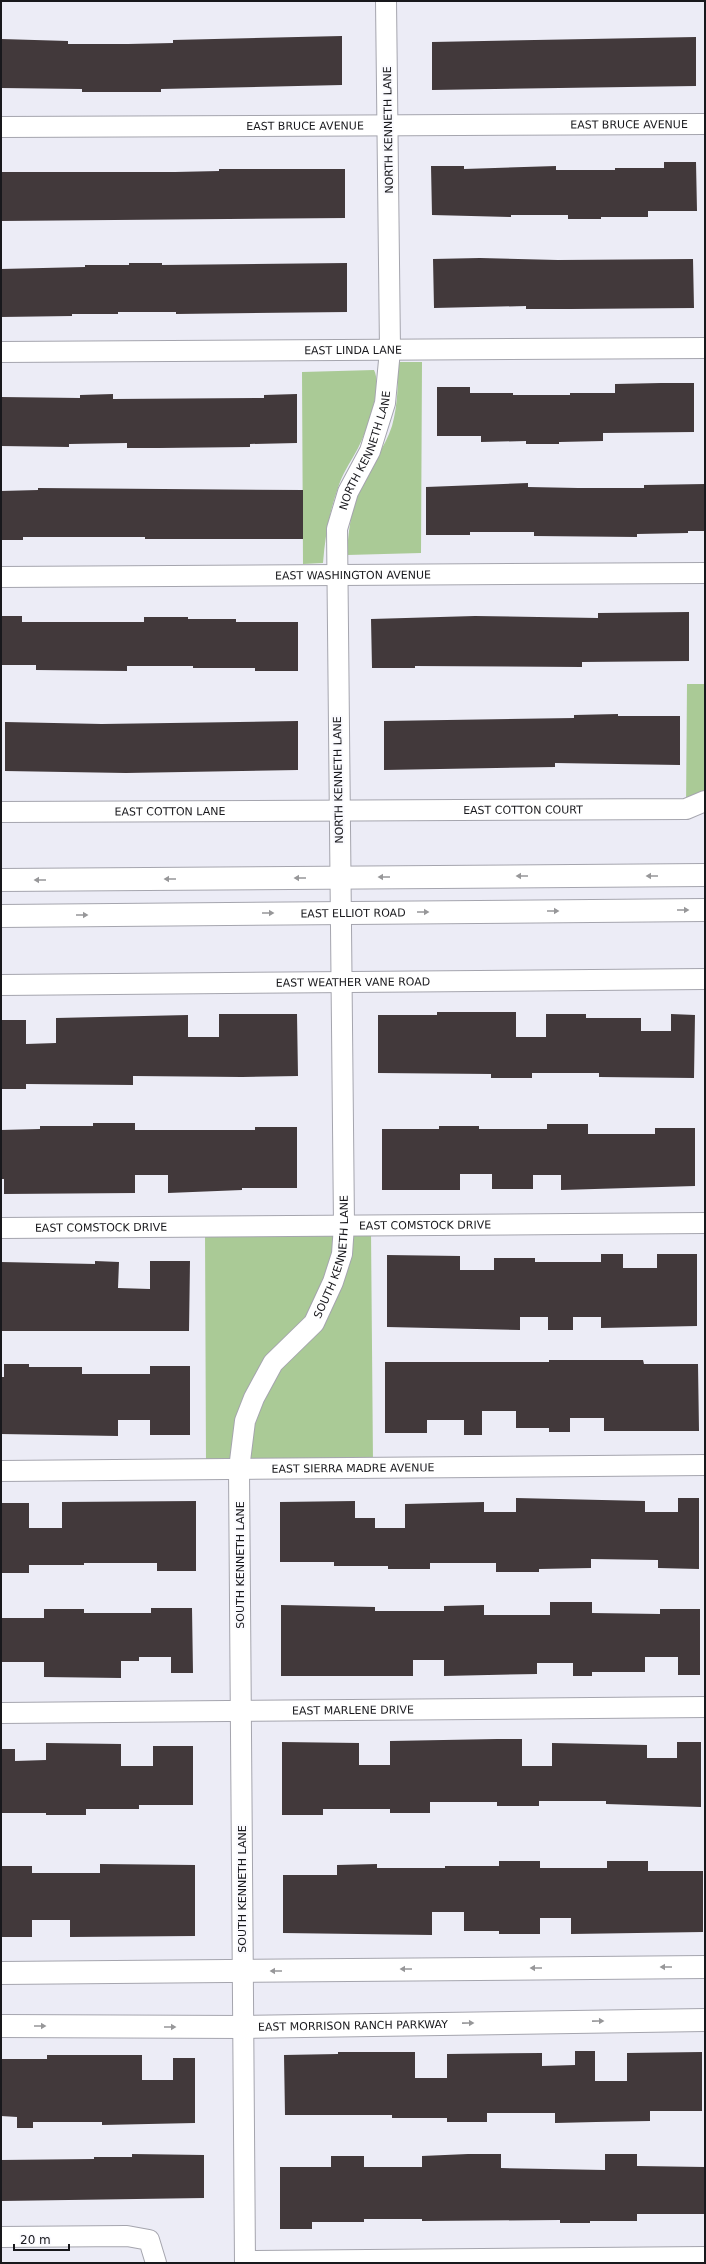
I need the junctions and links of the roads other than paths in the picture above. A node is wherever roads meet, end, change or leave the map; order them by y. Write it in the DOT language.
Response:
graph roads {
  1 [pos="386,1"];
  2 [pos="705,124"];
  3 [pos="387,126"];
  4 [pos="1,127"];
  5 [pos="705,348"];
  6 [pos="390,350"];
  7 [pos="1,352"];
  8 [pos="705,573"];
  9 [pos="336,575"];
  10 [pos="1,577"];
  11 [pos="705,801"];
  12 [pos="339,809"];
  13 [pos="1,812"];
  14 [pos="705,875"];
  15 [pos="1,880"];
  16 [pos="340,896"];
  17 [pos="705,910"];
  18 [pos="1,916"];
  19 [pos="705,980"];
  20 [pos="342,982"];
  21 [pos="1,984"];
  22 [pos="705,1223"];
  23 [pos="344,1225"];
  24 [pos="1,1228"];
  25 [pos="705,1465"];
  26 [pos="239,1469"];
  27 [pos="1,1471"];
  28 [pos="705,1707"];
  29 [pos="241,1712"];
  30 [pos="1,1713"];
  31 [pos="705,1967"];
  32 [pos="243,1971"];
  33 [pos="1,1973"];
  34 [pos="705,2020"];
  35 [pos="1,2026"];
  36 [pos="243,2027"];
  37 [pos="1,2237"];
  38 [pos="705,2257"];
  39 [pos="245,2262"];
  40 [pos="156,2263"];
  1 -- 3 [label="street, NORTH KENNETH LANE"];
  2 -- 3 [label="street, EAST BRUCE AVENUE"];
  3 -- 4 [label="street, EAST BRUCE AVENUE"];
  3 -- 6 [label="street, NORTH KENNETH LANE"];
  5 -- 6 [label="street, EAST LINDA LANE"];
  6 -- 7 [label="street, EAST LINDA LANE"];
  6 -- 9 [label="street, NORTH KENNETH LANE"];
  8 -- 9 [label="street, EAST WASHINGTON AVENUE"];
  9 -- 10 [label="street, EAST WASHINGTON AVENUE"];
  9 -- 12 [label="street, NORTH KENNETH LANE"];
  11 -- 12 [label="street, EAST COTTON COURT"];
  12 -- 13 [label="street, EAST COTTON LANE"];
  12 -- 16 [label="street, NORTH KENNETH LANE"];
  14 -- 16 [label="street, EAST ELLIOT ROAD, one-way"];
  16 -- 15 [label="street, EAST ELLIOT ROAD, one-way"];
  16 -- 17 [label="street, EAST ELLIOT ROAD, one-way"];
  18 -- 16 [label="street, EAST ELLIOT ROAD, one-way"];
  16 -- 20 [label="street, SOUTH KENNETH LANE"];
  19 -- 20 [label="street, EAST WEATHER VANE ROAD"];
  20 -- 21 [label="street, EAST WEATHER VANE ROAD"];
  20 -- 23 [label="street, SOUTH KENNETH LANE"];
  22 -- 23 [label="street, EAST COMSTOCK DRIVE"];
  23 -- 24 [label="street, EAST COMSTOCK DRIVE"];
  23 -- 26 [label="street, SOUTH KENNETH LANE"];
  25 -- 26 [label="street, EAST SIERRA MADRE AVENUE"];
  26 -- 27 [label="street, EAST SIERRA MADRE AVENUE"];
  26 -- 29 [label="street, SOUTH KENNETH LANE"];
  28 -- 29 [label="street, EAST MARLENE DRIVE"];
  29 -- 30 [label="street, EAST MARLENE DRIVE"];
  29 -- 32 [label="street, SOUTH KENNETH LANE"];
  31 -- 32 [label="street, one-way"];
  32 -- 33 [label="street"];
  32 -- 36 [label="street, SOUTH KENNETH LANE"];
  36 -- 34 [label="street, EAST MORRISON RANCH PARKWAY, one-way"];
  35 -- 36 [label="street, EAST MORRISON RANCH PARKWAY, one-way"];
  36 -- 39 [label="street, SOUTH KENNETH LANE"];
  37 -- 40 [label="street"];
  38 -- 39 [label="street"];
}
